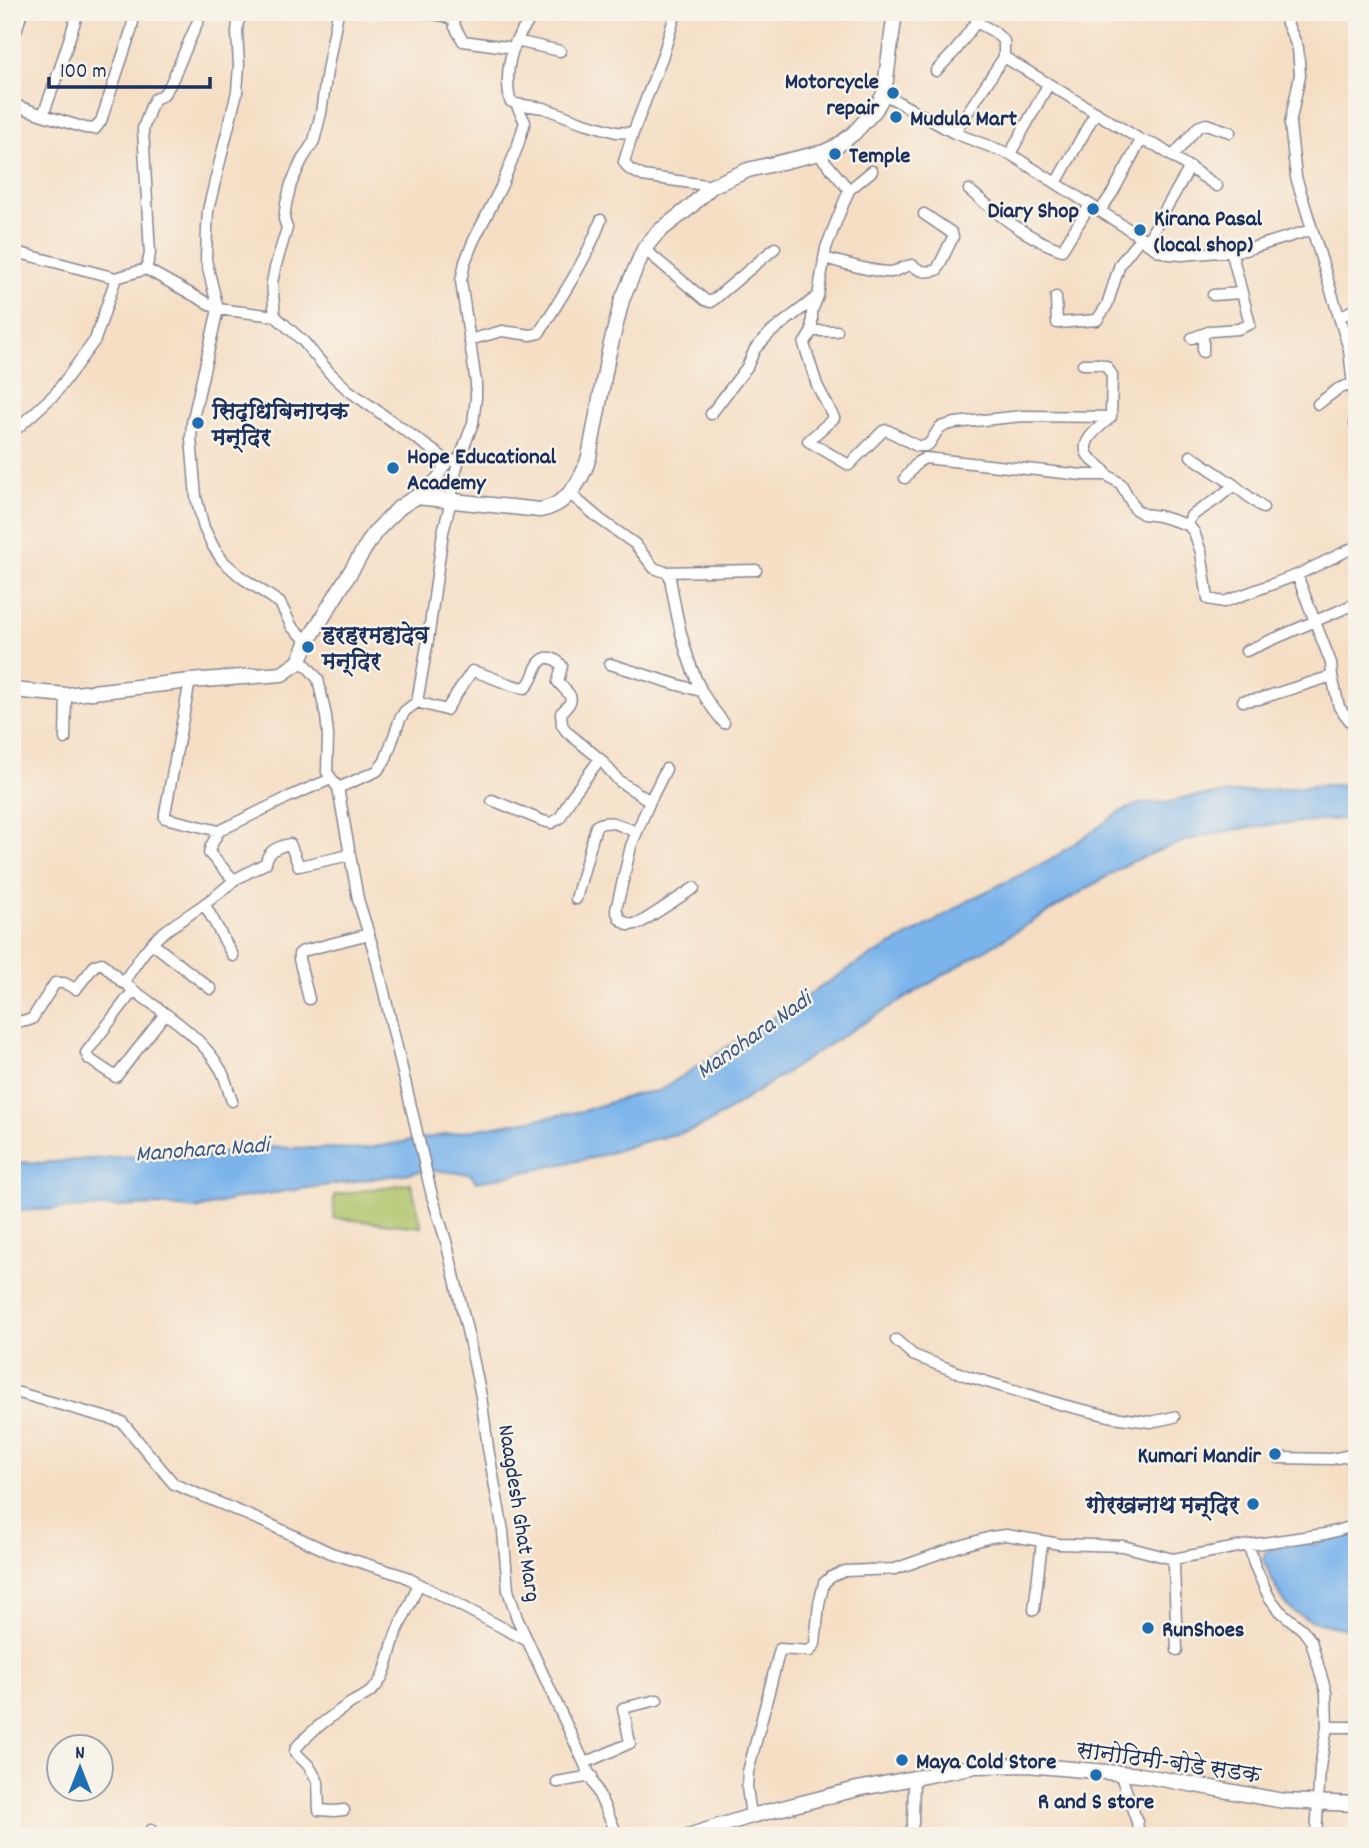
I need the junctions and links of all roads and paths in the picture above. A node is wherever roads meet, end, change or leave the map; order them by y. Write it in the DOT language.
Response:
graph roads {
  1 [pos="22,12"];
  2 [pos="78,12"];
  3 [pos="135,12"];
  4 [pos="202,12"];
  5 [pos="244,12"];
  6 [pos="338,12"];
  7 [pos="420,12"];
  8 [pos="676,12"];
  9 [pos="895,12"];
  10 [pos="1285,12"];
  11 [pos="531,13"];
  12 [pos="12,44"];
  13 [pos="515,45"];
  14 [pos="560,51"];
  15 [pos="1004,57"];
  16 [pos="936,71"];
  17 [pos="1048,85"];
  18 [pos="884,94"];
  19 [pos="12,104"];
  20 [pos="516,104"];
  21 [pos="1096,112"];
  22 [pos="43,115"];
  23 [pos="1230,132"];
  24 [pos="633,133"];
  25 [pos="954,133"];
  26 [pos="1141,139"];
  27 [pos="818,153"];
  28 [pos="1010,154"];
  29 [pos="1173,156"];
  30 [pos="1190,167"];
  31 [pos="872,171"];
  32 [pos="1056,183"];
  33 [pos="712,186"];
  34 [pos="1217,186"];
  35 [pos="849,190"];
  36 [pos="969,190"];
  37 [pos="1095,208"];
  38 [pos="924,214"];
  39 [pos="601,220"];
  40 [pos="1311,230"];
  41 [pos="1143,240"];
  42 [pos="775,248"];
  43 [pos="644,249"];
  44 [pos="12,250"];
  45 [pos="1231,250"];
  46 [pos="824,258"];
  47 [pos="146,269"];
  48 [pos="116,278"];
  49 [pos="1241,293"];
  50 [pos="1213,295"];
  51 [pos="818,296"];
  52 [pos="1056,297"];
  53 [pos="1357,308"];
  54 [pos="218,309"];
  55 [pos="275,316"];
  56 [pos="1340,317"];
  57 [pos="812,331"];
  58 [pos="837,331"];
  59 [pos="469,340"];
  60 [pos="1203,352"];
  61 [pos="1083,365"];
  62 [pos="1354,383"];
  63 [pos="1318,404"];
  64 [pos="711,414"];
  65 [pos="1111,417"];
  66 [pos="1357,429"];
  67 [pos="12,433"];
  68 [pos="925,452"];
  69 [pos="1191,456"];
  70 [pos="454,461"];
  71 [pos="1107,475"];
  72 [pos="905,478"];
  73 [pos="1234,485"];
  74 [pos="569,493"];
  75 [pos="416,497"];
  76 [pos="451,501"];
  77 [pos="1263,508"];
  78 [pos="1188,525"];
  79 [pos="1357,546"];
  80 [pos="756,570"];
  81 [pos="669,572"];
  82 [pos="1297,575"];
  83 [pos="1357,603"];
  84 [pos="1314,622"];
  85 [pos="308,641"];
  86 [pos="1246,651"];
  87 [pos="299,662"];
  88 [pos="610,664"];
  89 [pos="1332,676"];
  90 [pos="190,681"];
  91 [pos="12,690"];
  92 [pos="701,691"];
  93 [pos="66,695"];
  94 [pos="1243,701"];
  95 [pos="416,702"];
  96 [pos="724,723"];
  97 [pos="65,739"];
  98 [pos="600,759"];
  99 [pos="666,769"];
  100 [pos="1356,771"];
  101 [pos="335,783"];
  102 [pos="492,800"];
  103 [pos="650,801"];
  104 [pos="219,831"];
  105 [pos="636,832"];
  106 [pos="350,855"];
  107 [pos="234,880"];
  108 [pos="694,888"];
  109 [pos="576,899"];
  110 [pos="205,905"];
  111 [pos="369,934"];
  112 [pos="153,944"];
  113 [pos="233,956"];
  114 [pos="123,982"];
  115 [pos="211,989"];
  116 [pos="133,990"];
  117 [pos="309,999"];
  118 [pos="165,1014"];
  119 [pos="12,1021"];
  120 [pos="232,1101"];
  121 [pos="896,1340"];
  122 [pos="12,1391"];
  123 [pos="1174,1417"];
  124 [pos="1357,1454"];
  125 [pos="1279,1458"];
  126 [pos="1357,1525"];
  127 [pos="1042,1542"];
  128 [pos="1250,1545"];
  129 [pos="1173,1559"];
  130 [pos="418,1584"];
  131 [pos="1034,1610"];
  132 [pos="528,1641"];
  133 [pos="1177,1650"];
  134 [pos="657,1700"];
  135 [pos="1327,1727"];
  136 [pos="1357,1727"];
  137 [pos="585,1763"];
  138 [pos="1120,1773"];
  139 [pos="592,1776"];
  140 [pos="914,1777"];
  141 [pos="557,1782"];
  142 [pos="1318,1802"];
  143 [pos="1357,1804"];
  144 [pos="344,1810"];
  145 [pos="751,1816"];
  146 [pos="618,1836"];
  147 [pos="688,1836"];
  148 [pos="910,1836"];
  149 [pos="1139,1836"];
  150 [pos="1316,1836"];
  1 -- 12 [label="street"];
  2 -- 22 [label="street"];
  3 -- 22 [label="street"];
  4 -- 47 [label="street"];
  5 -- 54 [label="street"];
  6 -- 55 [label="street"];
  7 -- 13 [label="street"];
  8 -- 24 [label="street"];
  9 -- 18 [label="main road"];
  10 -- 40 [label="street"];
  11 -- 13 [label="street"];
  13 -- 14 [label="street"];
  13 -- 20 [label="street"];
  15 -- 16 [label="street"];
  15 -- 17 [label="street"];
  15 -- 25 [label="street"];
  17 -- 21 [label="street"];
  17 -- 28 [label="street"];
  18 -- 25 [label="street"];
  18 -- 27 [label="main road"];
  19 -- 22 [label="street"];
  20 -- 24 [label="street"];
  20 -- 59 [label="street"];
  21 -- 26 [label="street"];
  21 -- 32 [label="street"];
  23 -- 29 [label="street"];
  24 -- 33 [label="street"];
  25 -- 28 [label="street"];
  26 -- 29 [label="street"];
  26 -- 37 [label="street"];
  27 -- 33 [label="main road"];
  27 -- 35 [label="street"];
  28 -- 32 [label="street"];
  29 -- 30 [label="street"];
  30 -- 34 [label="street"];
  30 -- 41 [label="street"];
  31 -- 35 [label="street"];
  32 -- 37 [label="street"];
  33 -- 43 [label="main road"];
  35 -- 46 [label="street"];
  36 -- 37 [label="street"];
  37 -- 41 [label="street"];
  38 -- 46 [label="street"];
  39 -- 59 [label="street"];
  40 -- 45 [label="street"];
  40 -- 56 [label="street"];
  41 -- 45 [label="street"];
  41 -- 52 [label="street"];
  42 -- 43 [label="street"];
  43 -- 74 [label="main road"];
  44 -- 48 [label="street"];
  45 -- 49 [label="street"];
  46 -- 51 [label="street"];
  47 -- 48 [label="street"];
  47 -- 54 [label="street"];
  48 -- 67 [label="street"];
  49 -- 50 [label="street"];
  49 -- 60 [label="street"];
  51 -- 57 [label="street"];
  51 -- 64 [label="street"];
  53 -- 56 [label="street"];
  54 -- 55 [label="street"];
  54 -- 85 [label="street"];
  55 -- 70 [label="street"];
  56 -- 62 [label="street"];
  57 -- 58 [label="street"];
  57 -- 68 [label="street"];
  59 -- 70 [label="street"];
  61 -- 65 [label="street"];
  62 -- 63 [label="street"];
  62 -- 66 [label="street"];
  65 -- 68 [label="street"];
  65 -- 71 [label="street"];
  68 -- 71 [label="street"];
  68 -- 72 [label="street"];
  69 -- 73 [label="street"];
  70 -- 75 [label="street"];
  70 -- 76 [label="street"];
  71 -- 78 [label="street"];
  73 -- 77 [label="street"];
  73 -- 78 [label="street"];
  74 -- 76 [label="main road"];
  74 -- 81 [label="street"];
  75 -- 76 [label="main road"];
  75 -- 85 [label="main road"];
  76 -- 95 [label="street"];
  78 -- 82 [label="street"];
  79 -- 82 [label="street"];
  80 -- 81 [label="street"];
  81 -- 92 [label="street"];
  82 -- 84 [label="street"];
  83 -- 84 [label="street"];
  84 -- 86 [label="street"];
  84 -- 89 [label="street"];
  85 -- 87 [label="main road"];
  87 -- 90 [label="main road"];
  87 -- 101 [label="street, Naagdesh Ghat Marg"];
  88 -- 92 [label="street"];
  89 -- 94 [label="street"];
  89 -- 100 [label="street"];
  90 -- 93 [label="main road"];
  90 -- 104 [label="street"];
  91 -- 93 [label="main road"];
  92 -- 96 [label="street"];
  93 -- 97 [label="street"];
  95 -- 98 [label="street"];
  95 -- 101 [label="street"];
  98 -- 102 [label="street"];
  98 -- 103 [label="street"];
  99 -- 103 [label="street"];
  101 -- 104 [label="street"];
  101 -- 106 [label="street, Naagdesh Ghat Marg"];
  103 -- 105 [label="street"];
  104 -- 107 [label="street"];
  105 -- 108 [label="street"];
  105 -- 109 [label="street"];
  106 -- 107 [label="street"];
  106 -- 111 [label="street, Naagdesh Ghat Marg"];
  107 -- 110 [label="street"];
  110 -- 112 [label="street"];
  110 -- 113 [label="street"];
  111 -- 117 [label="street"];
  111 -- 132 [label="street, Naagdesh Ghat Marg"];
  112 -- 114 [label="street"];
  112 -- 115 [label="street"];
  114 -- 116 [label="street"];
  114 -- 119 [label="street"];
  116 -- 118 [label="street"];
  116 -- 118 [label="street"];
  118 -- 120 [label="street"];
  121 -- 123 [label="street"];
  122 -- 130 [label="street"];
  124 -- 125 [label="street"];
  126 -- 128 [label="street"];
  127 -- 129 [label="street"];
  127 -- 131 [label="street"];
  127 -- 145 [label="street"];
  128 -- 129 [label="street"];
  128 -- 135 [label="street"];
  129 -- 133 [label="street"];
  130 -- 132 [label="street"];
  130 -- 144 [label="street"];
  132 -- 137 [label="street, Naagdesh Ghat Marg"];
  134 -- 137 [label="street"];
  135 -- 136 [label="street"];
  135 -- 142 [label="street"];
  137 -- 139 [label="street, Naagdesh Ghat Marg"];
  138 -- 140 [label="main road, सानोठिमी-बोडे सडक"];
  138 -- 142 [label="main road, सानोठिमी-बोडे सडक"];
  138 -- 149 [label="street"];
  139 -- 141 [label="street"];
  139 -- 146 [label="street, Naagdesh Ghat Marg"];
  140 -- 145 [label="main road, सानोठिमी-बोडे सडक"];
  140 -- 148 [label="street"];
  142 -- 143 [label="main road, सानोठिमी-बोडे सडक"];
  142 -- 150 [label="street"];
  145 -- 147 [label="main road, सानोठिमी-बोडे सडक"];
}
